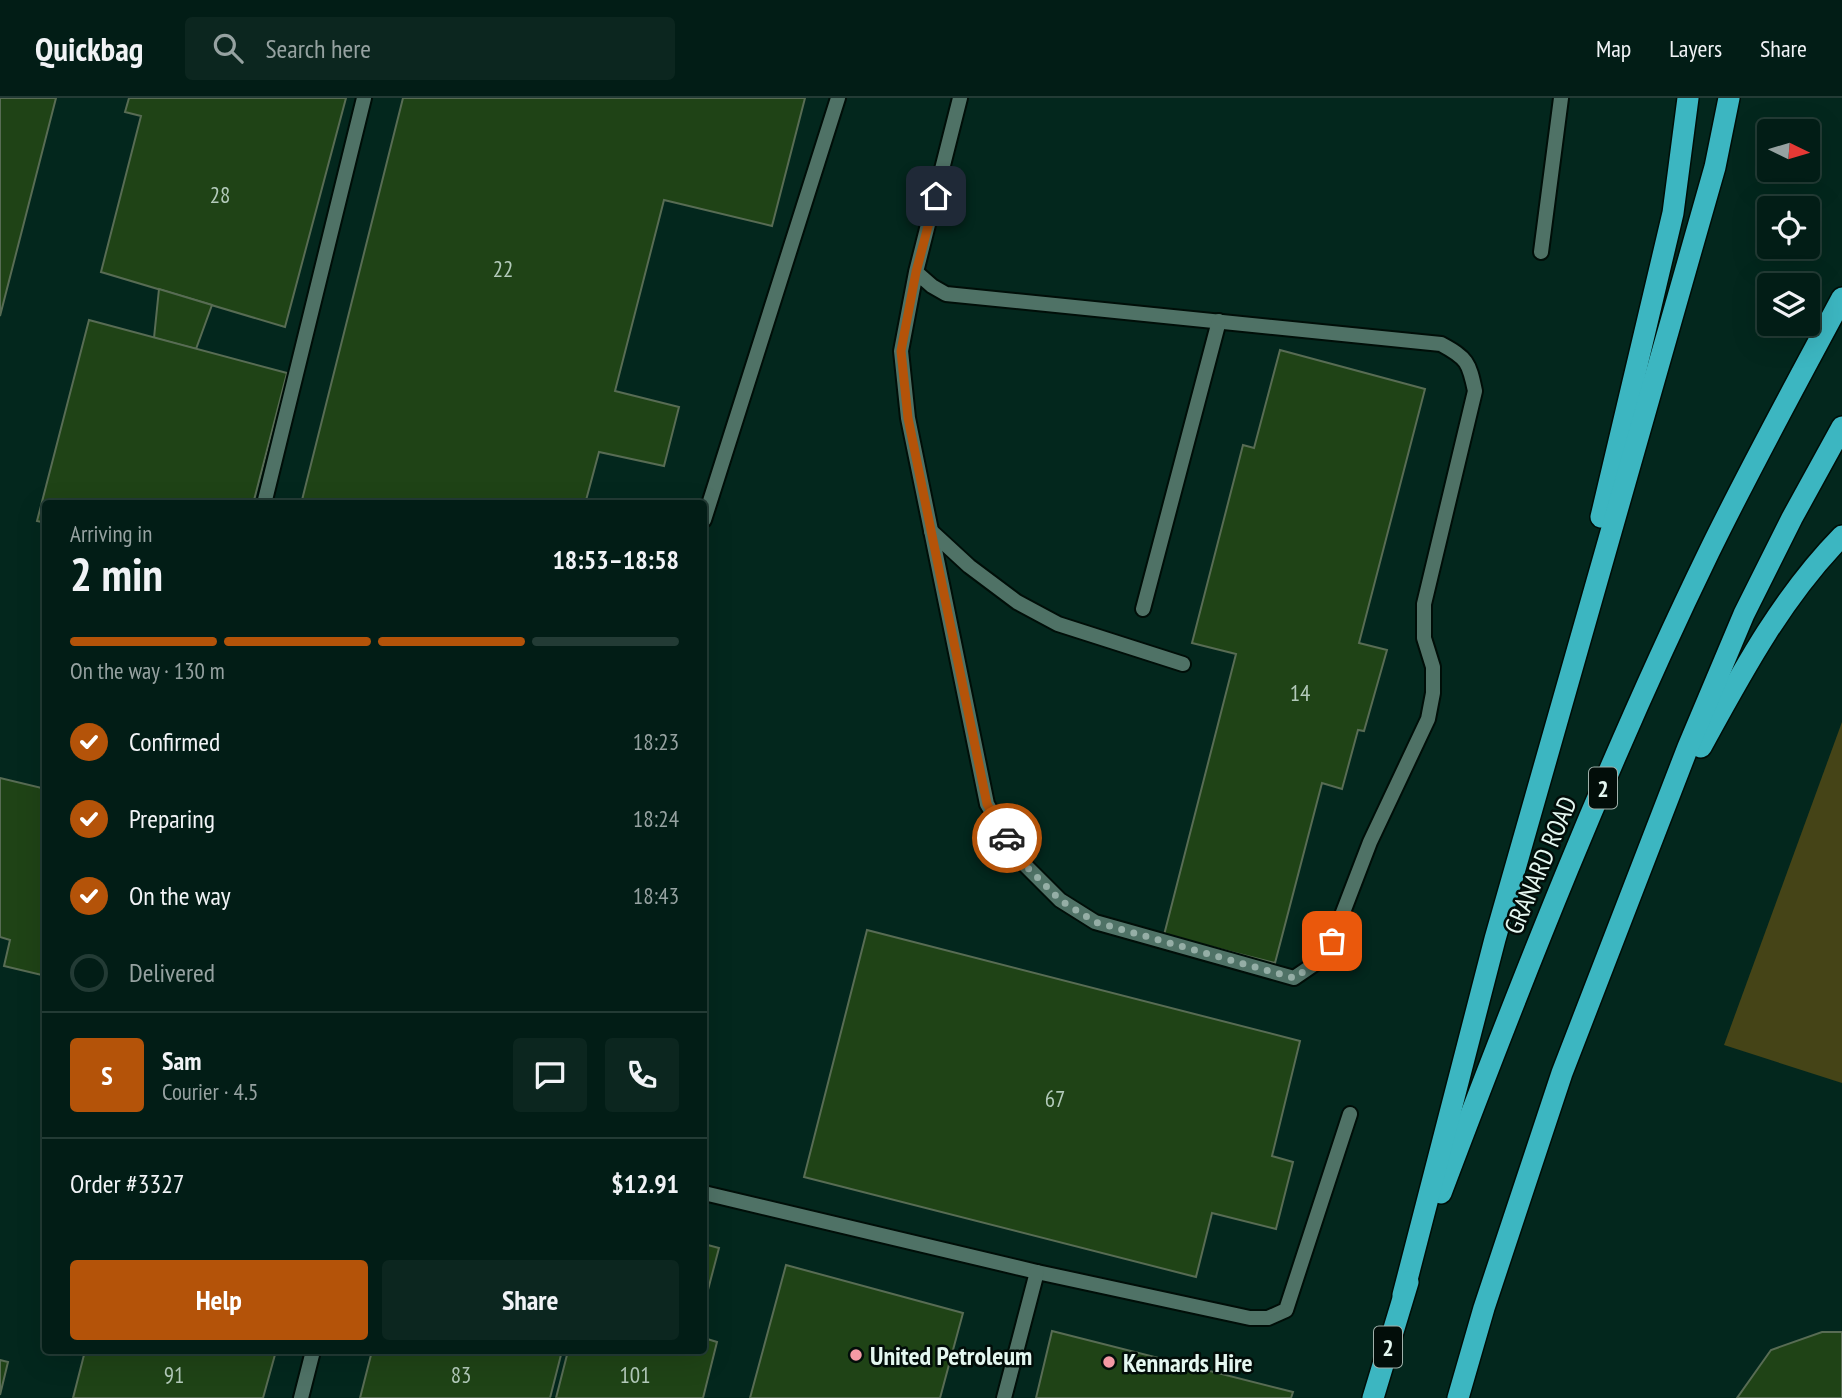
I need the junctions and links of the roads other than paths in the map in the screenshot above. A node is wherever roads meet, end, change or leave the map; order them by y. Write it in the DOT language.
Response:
graph roads {
  1 [pos="364,98"];
  2 [pos="838,98"];
  3 [pos="960,98"];
  4 [pos="1560,98"];
  5 [pos="1688,98"];
  6 [pos="1729,98"];
  7 [pos="1541,252"];
  8 [pos="916,272"];
  9 [pos="1842,298"];
  10 [pos="1219,321"];
  11 [pos="1842,427"];
  12 [pos="265,500"];
  13 [pos="707,511"];
  14 [pos="931,531"];
  15 [pos="1842,536"];
  16 [pos="1143,609"];
  17 [pos="1182,664"];
  18 [pos="1530,819"];
  19 [pos="1656,829"];
  20 [pos="1350,1114"];
  21 [pos="707,1194"];
  22 [pos="1037,1272"];
  23 [pos="1403,1295"];
  24 [pos="312,1354"];
  25 [pos="301,1398"];
  26 [pos="1004,1398"];
  27 [pos="1373,1398"];
  28 [pos="1458,1398"];
  1 -- 12 [label="lane"];
  2 -- 13 [label="lane"];
  3 -- 8 [label="lane"];
  4 -- 7 [label="lane"];
  5 -- 18 [label="highway"];
  6 -- 18 [label="highway"];
  8 -- 10 [label="lane"];
  8 -- 14 [label="lane"];
  9 -- 23 [label="highway, GRANARD ROAD / 2"];
  10 -- 14 [label="lane"];
  10 -- 16 [label="lane"];
  11 -- 19 [label="highway"];
  14 -- 17 [label="lane"];
  15 -- 19 [label="highway"];
  18 -- 23 [label="highway"];
  19 -- 28 [label="highway"];
  20 -- 22 [label="lane"];
  21 -- 22 [label="lane"];
  22 -- 26 [label="lane"];
  23 -- 27 [label="highway, GRANARD ROAD / 2"];
  24 -- 25 [label="lane"];
}
